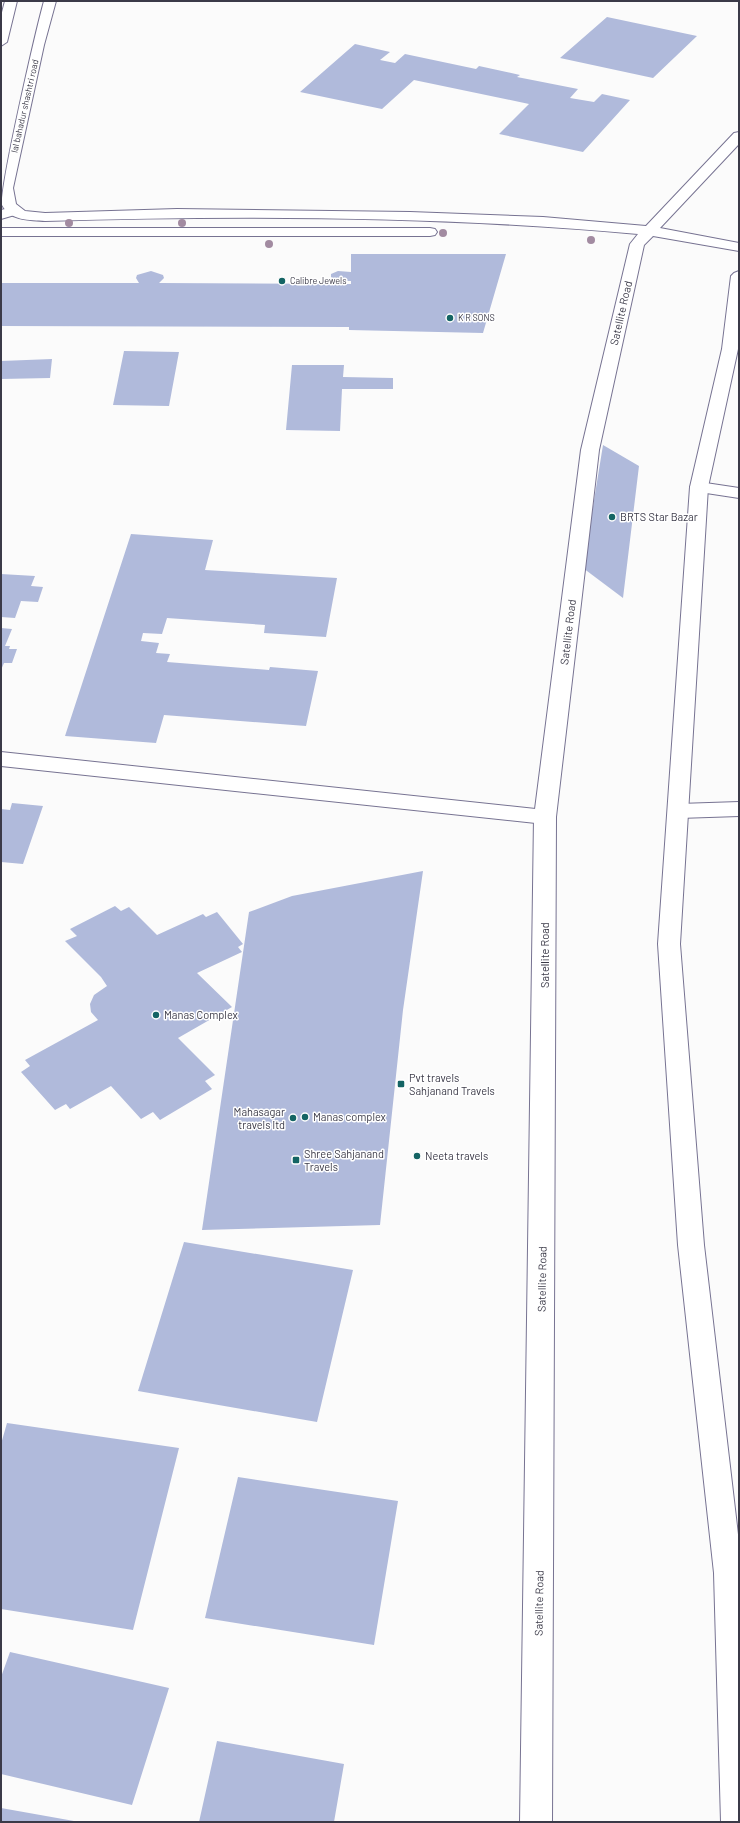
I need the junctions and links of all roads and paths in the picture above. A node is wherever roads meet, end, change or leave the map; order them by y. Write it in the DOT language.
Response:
graph roads {
  1 [pos="12,1"];
  2 [pos="50,1"];
  3 [pos="1,42"];
  4 [pos="739,136"];
  5 [pos="7,213"];
  6 [pos="1,232"];
  7 [pos="448,233"];
  8 [pos="640,241"];
  9 [pos="739,247"];
  10 [pos="739,276"];
  11 [pos="735,349"];
  12 [pos="699,487"];
  13 [pos="739,493"];
  14 [pos="1,759"];
  15 [pos="739,809"];
  16 [pos="679,811"];
  17 [pos="545,817"];
  18 [pos="536,1822"];
  19 [pos="737,1822"];
  1 -- 3 [label="main road"];
  2 -- 5 [label="main road, lal bahadur shashtri road"];
  4 -- 8 [label="main road"];
  5 -- 8 [label="main road"];
  6 -- 7 [label="main road"];
  8 -- 9 [label="main road"];
  8 -- 17 [label="main road, Satellite Road"];
  10 -- 11 [label="main road"];
  11 -- 12 [label="main road"];
  12 -- 13 [label="main road"];
  12 -- 16 [label="main road"];
  14 -- 17 [label="main road"];
  15 -- 16 [label="main road"];
  16 -- 19 [label="main road"];
  17 -- 18 [label="main road, Satellite Road"];
}
